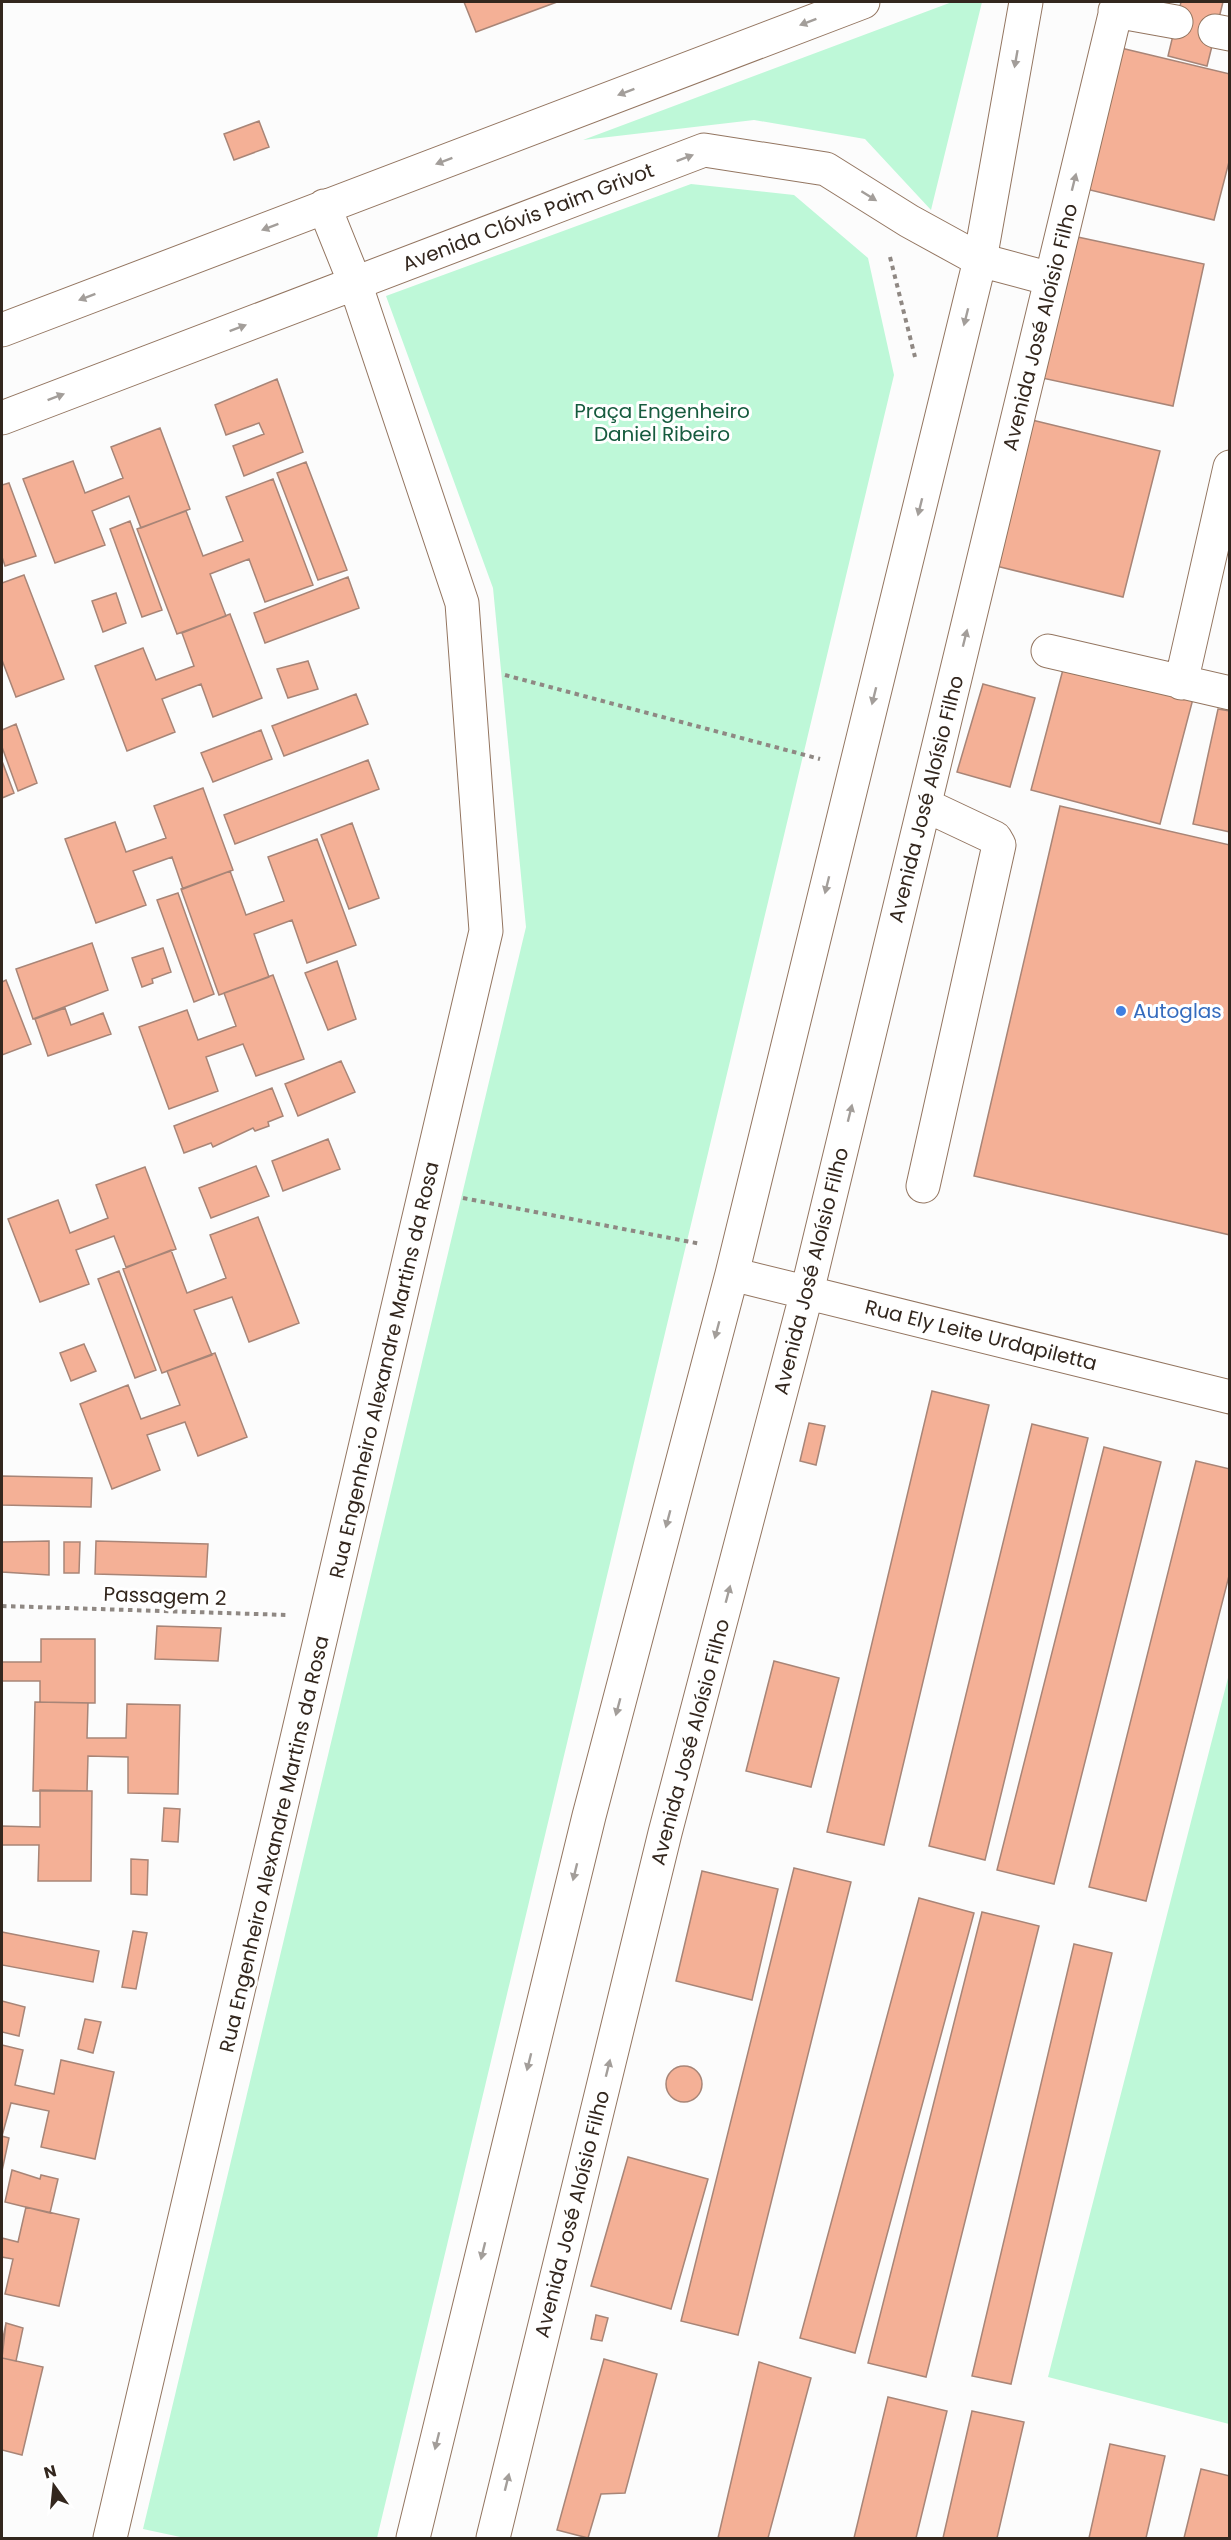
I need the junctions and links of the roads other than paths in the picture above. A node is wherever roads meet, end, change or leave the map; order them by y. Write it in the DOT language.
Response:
graph roads {
  1 [pos="863,2"];
  2 [pos="1026,2"];
  3 [pos="1117,6"];
  4 [pos="1176,22"];
  5 [pos="324,206"];
  6 [pos="980,260"];
  7 [pos="1051,279"];
  8 [pos="356,283"];
  9 [pos="2,330"];
  10 [pos="2,418"];
  11 [pos="1230,467"];
  12 [pos="1048,651"];
  13 [pos="1181,683"];
  14 [pos="1230,693"];
  15 [pos="925,805"];
  16 [pos="923,1186"];
  17 [pos="732,1274"];
  18 [pos="807,1292"];
  19 [pos="1230,1397"];
  20 [pos="110,2538"];
  21 [pos="413,2538"];
  22 [pos="493,2538"];
  1 -- 5 [label="street, one-way"];
  2 -- 6 [label="street, one-way"];
  3 -- 4 [label="street"];
  7 -- 3 [label="street, Avenida José Aloísio Filho, one-way"];
  5 -- 8 [label="street, Rua Engenheiro Alexandre Martins da Rosa"];
  5 -- 9 [label="street, one-way"];
  6 -- 7 [label="street, Avenida Clóvis Paim Grivot"];
  8 -- 6 [label="street, Avenida Clóvis Paim Grivot, one-way"];
  6 -- 17 [label="street, one-way"];
  15 -- 7 [label="street, Avenida José Aloísio Filho, one-way"];
  10 -- 8 [label="street, Avenida Clóvis Paim Grivot, one-way"];
  8 -- 20 [label="street, Rua Engenheiro Alexandre Martins da Rosa"];
  11 -- 13 [label="street"];
  12 -- 13 [label="street"];
  13 -- 14 [label="street"];
  15 -- 16 [label="street"];
  18 -- 15 [label="street, Avenida José Aloísio Filho, one-way"];
  17 -- 18 [label="street, Rua Ely Leite Urdapiletta"];
  17 -- 21 [label="street, one-way"];
  18 -- 19 [label="street, Rua Ely Leite Urdapiletta"];
  22 -- 18 [label="street, Avenida José Aloísio Filho, one-way"];
}
